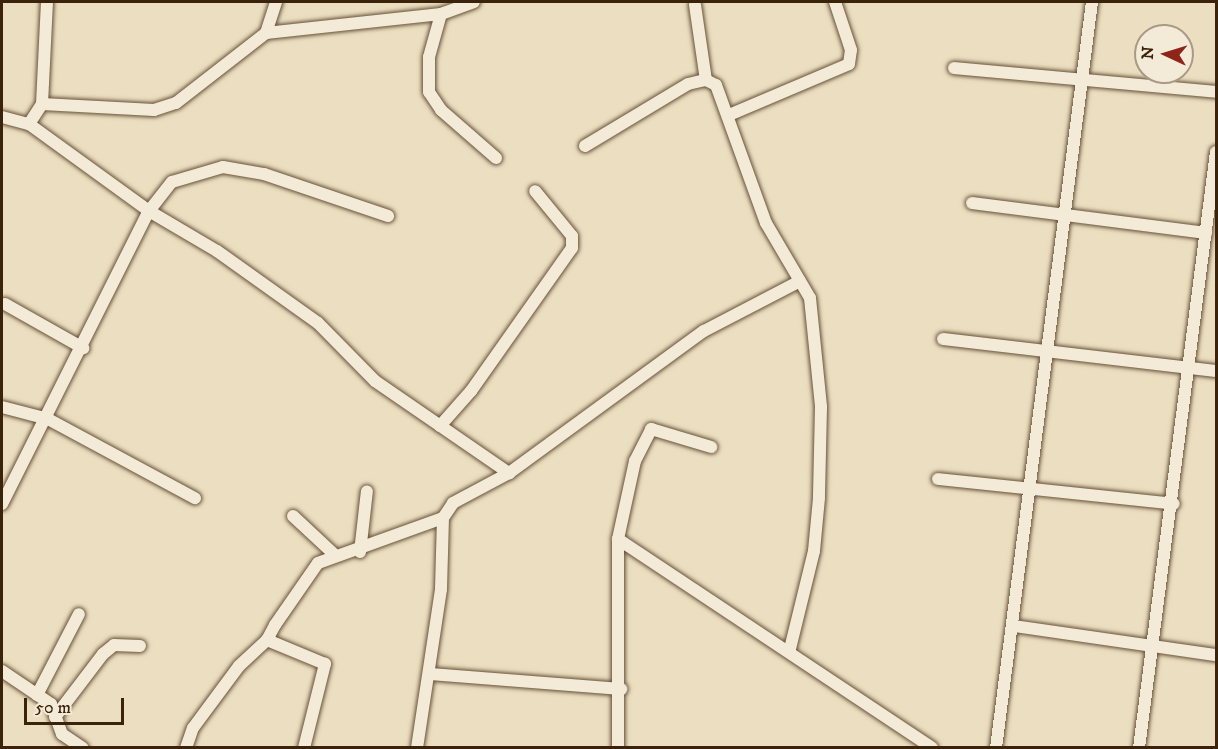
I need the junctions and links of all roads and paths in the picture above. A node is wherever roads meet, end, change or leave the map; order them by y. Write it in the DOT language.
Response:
graph roads {
  1 [pos="47,2"];
  2 [pos="276,2"];
  3 [pos="474,2"];
  4 [pos="835,2"];
  5 [pos="1092,2"];
  6 [pos="695,5"];
  7 [pos="441,14"];
  8 [pos="266,33"];
  9 [pos="954,68"];
  10 [pos="1081,78"];
  11 [pos="706,80"];
  12 [pos="1216,92"];
  13 [pos="42,104"];
  14 [pos="729,116"];
  15 [pos="2,117"];
  16 [pos="29,124"];
  17 [pos="585,146"];
  18 [pos="1216,153"];
  19 [pos="496,158"];
  20 [pos="535,190"];
  21 [pos="972,203"];
  22 [pos="149,211"];
  23 [pos="388,216"];
  24 [pos="1066,216"];
  25 [pos="1206,233"];
  26 [pos="800,280"];
  27 [pos="5,304"];
  28 [pos="943,339"];
  29 [pos="83,348"];
  30 [pos="1049,353"];
  31 [pos="1191,368"];
  32 [pos="1216,371"];
  33 [pos="2,407"];
  34 [pos="48,419"];
  35 [pos="440,426"];
  36 [pos="711,447"];
  37 [pos="508,473"];
  38 [pos="938,479"];
  39 [pos="367,491"];
  40 [pos="1033,491"];
  41 [pos="195,498"];
  42 [pos="2,504"];
  43 [pos="1174,504"];
  44 [pos="293,516"];
  45 [pos="443,518"];
  46 [pos="618,539"];
  47 [pos="360,552"];
  48 [pos="335,555"];
  49 [pos="79,614"];
  50 [pos="1014,626"];
  51 [pos="267,640"];
  52 [pos="140,646"];
  53 [pos="1155,648"];
  54 [pos="790,649"];
  55 [pos="1216,655"];
  56 [pos="2,671"];
  57 [pos="430,674"];
  58 [pos="621,689"];
  59 [pos="37,695"];
  60 [pos="55,717"];
  61 [pos="83,747"];
  62 [pos="186,747"];
  63 [pos="304,747"];
  64 [pos="417,747"];
  65 [pos="618,747"];
  66 [pos="932,747"];
  67 [pos="996,747"];
  68 [pos="1139,747"];
  1 -- 13 [label="street"];
  2 -- 8 [label="street"];
  3 -- 7 [label="street"];
  4 -- 14 [label="street"];
  5 -- 10 [label="street"];
  6 -- 11 [label="street"];
  7 -- 8 [label="street"];
  7 -- 19 [label="street"];
  8 -- 13 [label="street"];
  9 -- 10 [label="street"];
  10 -- 12 [label="street"];
  10 -- 24 [label="street"];
  11 -- 14 [label="street"];
  11 -- 17 [label="street"];
  13 -- 16 [label="street"];
  14 -- 26 [label="street"];
  15 -- 16 [label="street"];
  16 -- 22 [label="street"];
  18 -- 25 [label="street"];
  20 -- 35 [label="street"];
  21 -- 24 [label="street"];
  22 -- 23 [label="street"];
  22 -- 29 [label="street"];
  22 -- 35 [label="street"];
  24 -- 25 [label="street"];
  24 -- 30 [label="street"];
  25 -- 31 [label="street"];
  26 -- 37 [label="street"];
  26 -- 54 [label="street"];
  27 -- 29 [label="street"];
  28 -- 30 [label="street"];
  29 -- 34 [label="street"];
  30 -- 31 [label="street"];
  30 -- 40 [label="street"];
  31 -- 32 [label="street"];
  31 -- 43 [label="street"];
  33 -- 34 [label="street"];
  34 -- 41 [label="street"];
  34 -- 42 [label="street"];
  35 -- 37 [label="street"];
  36 -- 46 [label="street"];
  37 -- 45 [label="street"];
  38 -- 40 [label="street"];
  39 -- 47 [label="street"];
  40 -- 43 [label="street"];
  40 -- 50 [label="street"];
  43 -- 53 [label="street"];
  44 -- 48 [label="street"];
  45 -- 47 [label="street"];
  45 -- 57 [label="street"];
  46 -- 54 [label="street"];
  46 -- 58 [label="street"];
  47 -- 48 [label="street"];
  48 -- 51 [label="street"];
  49 -- 59 [label="street"];
  50 -- 53 [label="street"];
  50 -- 67 [label="street"];
  51 -- 62 [label="street"];
  51 -- 63 [label="street"];
  52 -- 60 [label="street"];
  53 -- 55 [label="street"];
  53 -- 68 [label="street"];
  54 -- 66 [label="street"];
  56 -- 59 [label="street"];
  57 -- 58 [label="street"];
  57 -- 64 [label="street"];
  58 -- 65 [label="street"];
  59 -- 60 [label="street"];
  60 -- 61 [label="street"];
}
